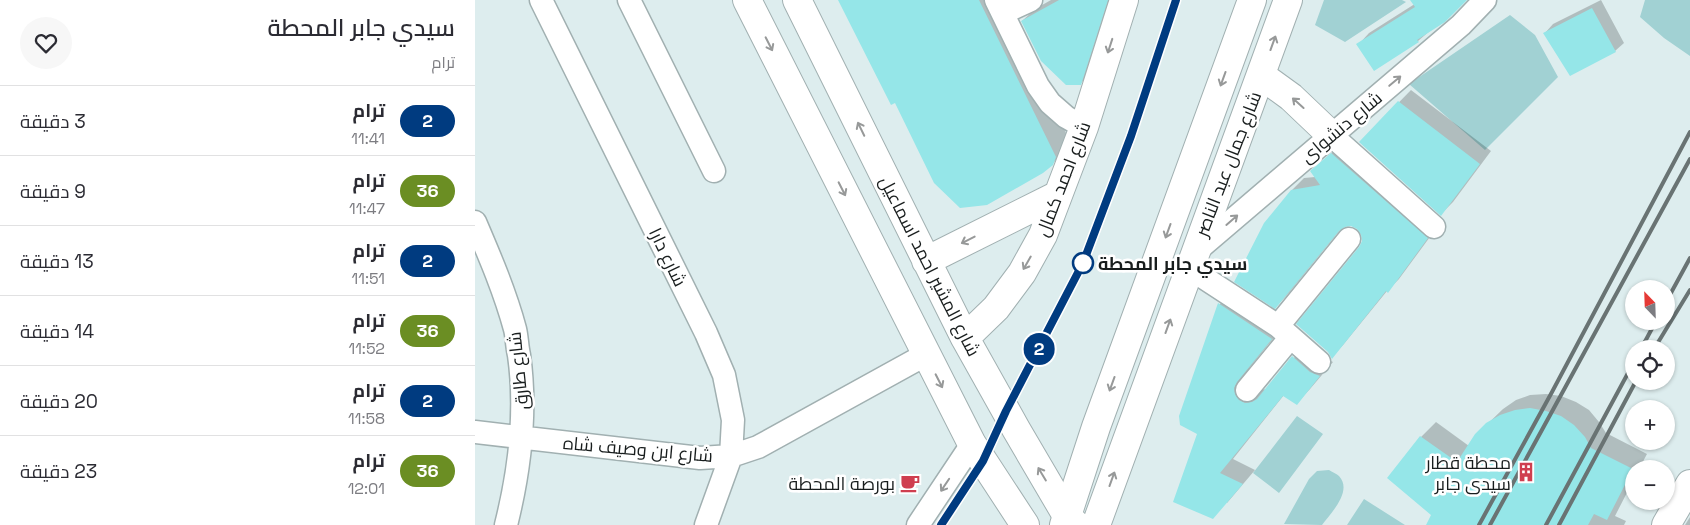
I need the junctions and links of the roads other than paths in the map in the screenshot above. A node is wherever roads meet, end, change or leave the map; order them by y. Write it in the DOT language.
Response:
graph roads {
  1 [pos="541,0"];
  2 [pos="629,0"];
  3 [pos="747,0"];
  4 [pos="797,0"];
  5 [pos="1031,0"];
  6 [pos="1124,0"];
  7 [pos="1252,0"];
  8 [pos="1289,0"];
  9 [pos="1485,0"];
  10 [pos="1000,7"];
  11 [pos="1262,76"];
  12 [pos="1084,127"];
  13 [pos="1331,135"];
  14 [pos="713,170"];
  15 [pos="1058,195"];
  16 [pos="475,222"];
  17 [pos="1434,227"];
  18 [pos="1349,239"];
  19 [pos="1192,260"];
  20 [pos="926,261"];
  21 [pos="1284,332"];
  22 [pos="965,338"];
  23 [pos="925,355"];
  24 [pos="1319,362"];
  25 [pos="1247,390"];
  26 [pos="475,432"];
  27 [pos="522,438"];
  28 [pos="972,444"];
  29 [pos="731,456"];
  30 [pos="1690,484"];
  31 [pos="1069,522"];
  32 [pos="506,525"];
  33 [pos="706,525"];
  34 [pos="918,525"];
  35 [pos="1025,525"];
  36 [pos="1096,525"];
  37 [pos="1666,525"];
  1 -- 29 [label="street, شارع دارا"];
  2 -- 14 [label="street"];
  3 -- 23 [label="main road, one-way"];
  20 -- 4 [label="main road, شارع المشير احمد اسماعيل, one-way"];
  5 -- 10 [label="street"];
  6 -- 12 [label="main road, شارع احمد كمال, one-way"];
  7 -- 31 [label="main road, شارع جمال عبد الناصر, one-way"];
  11 -- 8 [label="main road, شارع جمال عبد الناصر, one-way"];
  13 -- 9 [label="street, شارع دنشواى, one-way"];
  10 -- 12 [label="street"];
  13 -- 11 [label="main road, one-way"];
  11 -- 19 [label="main road, شارع جمال عبد الناصر"];
  12 -- 15 [label="main road, شارع احمد كمال"];
  13 -- 17 [label="street"];
  19 -- 13 [label="street, شارع دنشواى, one-way"];
  15 -- 20 [label="main road, one-way"];
  15 -- 22 [label="main road, شارع احمد كمال, one-way"];
  16 -- 27 [label="street, شارع طارق"];
  18 -- 21 [label="street"];
  19 -- 21 [label="street"];
  36 -- 19 [label="main road, شارع جمال عبد الناصر, one-way"];
  20 -- 22 [label="main road, شارع المشير احمد اسماعيل"];
  21 -- 24 [label="street"];
  21 -- 25 [label="street"];
  31 -- 22 [label="main road, شارع المشير احمد اسماعيل, one-way"];
  23 -- 28 [label="main road, one-way"];
  23 -- 29 [label="street, شارع ابن وصيف شاه"];
  26 -- 27 [label="street, شارع ابن وصيف شاه"];
  27 -- 29 [label="street, شارع ابن وصيف شاه"];
  27 -- 32 [label="street, شارع طارق"];
  28 -- 34 [label="street, one-way"];
  28 -- 35 [label="main road"];
  29 -- 33 [label="street, شارع دارا"];
  30 -- 37 [label="main road"];
}
